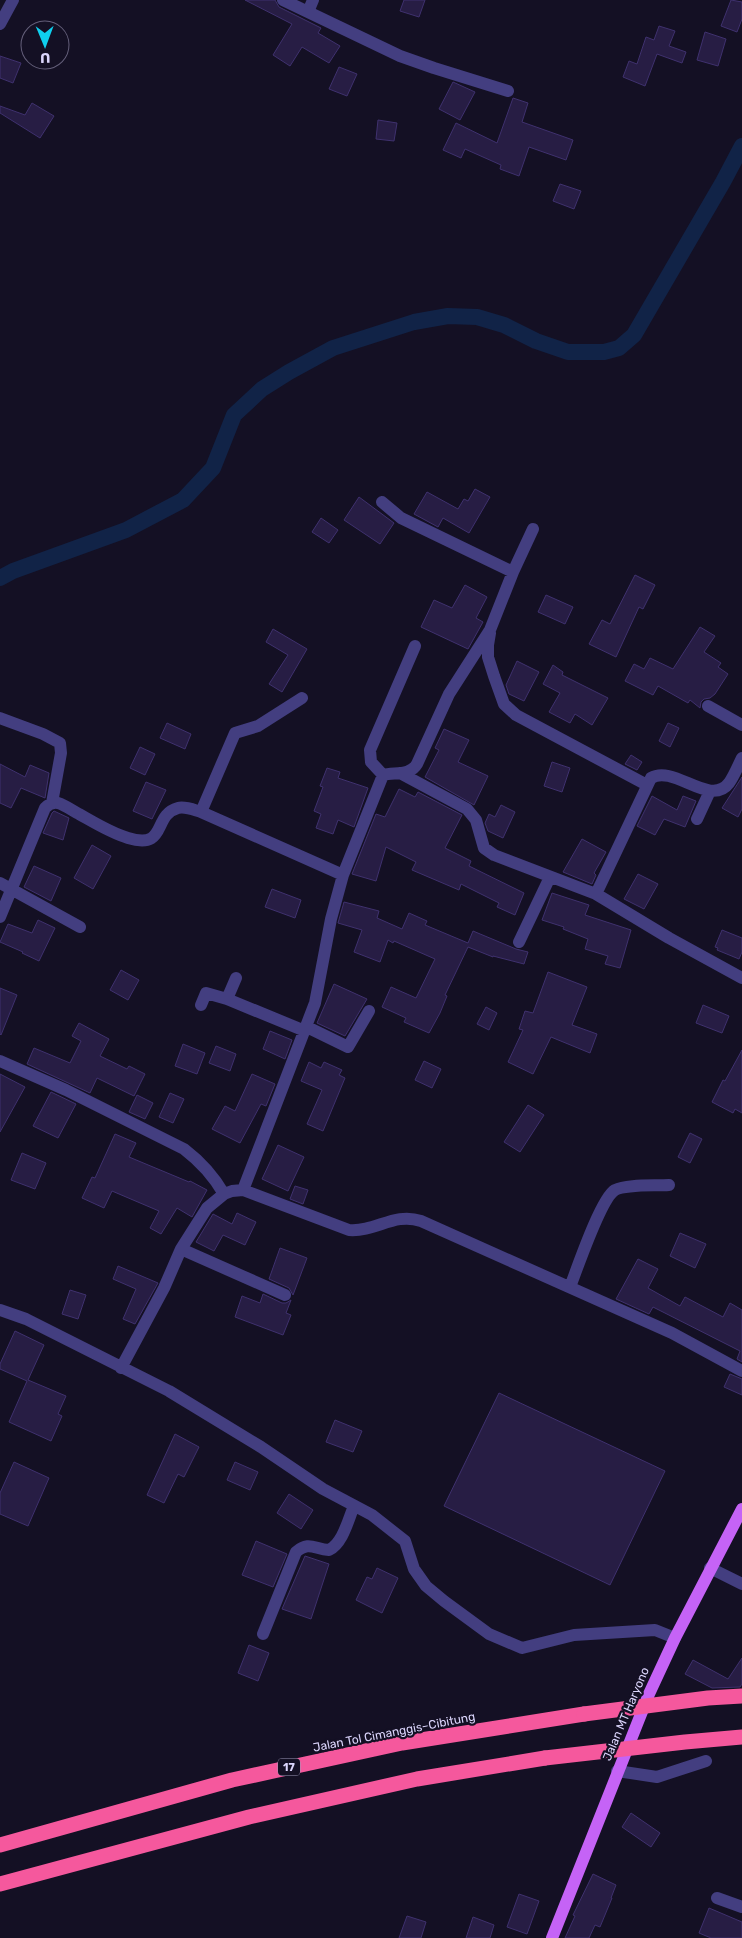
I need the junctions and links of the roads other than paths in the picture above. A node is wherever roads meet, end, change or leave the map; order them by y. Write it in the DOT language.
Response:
graph roads {
  1 [pos="13,0"];
  2 [pos="284,0"];
  3 [pos="310,6"];
  4 [pos="0,24"];
  5 [pos="508,91"];
  6 [pos="382,502"];
  7 [pos="533,529"];
  8 [pos="513,572"];
  9 [pos="490,630"];
  10 [pos="415,646"];
  11 [pos="302,698"];
  12 [pos="708,706"];
  13 [pos="0,718"];
  14 [pos="742,726"];
  15 [pos="742,758"];
  16 [pos="400,773"];
  17 [pos="383,775"];
  18 [pos="647,785"];
  19 [pos="710,791"];
  20 [pos="52,803"];
  21 [pos="201,812"];
  22 [pos="697,819"];
  23 [pos="343,875"];
  24 [pos="550,877"];
  25 [pos="0,883"];
  26 [pos="12,889"];
  27 [pos="596,894"];
  28 [pos="0,917"];
  29 [pos="80,927"];
  30 [pos="519,942"];
  31 [pos="236,978"];
  32 [pos="742,978"];
  33 [pos="227,999"];
  34 [pos="201,1005"];
  35 [pos="369,1011"];
  36 [pos="306,1029"];
  37 [pos="0,1061"];
  38 [pos="669,1185"];
  39 [pos="243,1190"];
  40 [pos="224,1194"];
  41 [pos="181,1249"];
  42 [pos="570,1287"];
  43 [pos="285,1295"];
  44 [pos="0,1310"];
  45 [pos="121,1368"];
  46 [pos="742,1371"];
  47 [pos="354,1506"];
  48 [pos="742,1508"];
  49 [pos="710,1568"];
  50 [pos="742,1584"];
  51 [pos="263,1634"];
  52 [pos="675,1638"];
  53 [pos="742,1696"];
  54 [pos="742,1737"];
  55 [pos="706,1761"];
  56 [pos="617,1771"];
  57 [pos="0,1845"];
  58 [pos="0,1884"];
  59 [pos="717,1898"];
  60 [pos="742,1907"];
  61 [pos="552,1938"];
  1 -- 4 [label="street"];
  2 -- 3 [label="street"];
  3 -- 5 [label="street"];
  6 -- 8 [label="street"];
  7 -- 8 [label="street"];
  8 -- 9 [label="street"];
  9 -- 16 [label="street"];
  9 -- 18 [label="street"];
  10 -- 17 [label="street"];
  11 -- 21 [label="street"];
  12 -- 14 [label="street"];
  13 -- 20 [label="street"];
  15 -- 19 [label="street"];
  16 -- 17 [label="street"];
  16 -- 24 [label="street"];
  17 -- 23 [label="street"];
  18 -- 19 [label="street"];
  18 -- 27 [label="street"];
  19 -- 22 [label="street"];
  20 -- 21 [label="street"];
  20 -- 26 [label="street"];
  21 -- 23 [label="street"];
  23 -- 36 [label="street"];
  24 -- 27 [label="street"];
  24 -- 30 [label="street"];
  25 -- 26 [label="street"];
  26 -- 28 [label="street"];
  26 -- 29 [label="street"];
  27 -- 32 [label="street"];
  31 -- 33 [label="street"];
  33 -- 34 [label="street"];
  33 -- 36 [label="street"];
  35 -- 36 [label="street"];
  36 -- 39 [label="street"];
  37 -- 40 [label="street"];
  38 -- 42 [label="street"];
  39 -- 40 [label="street"];
  39 -- 42 [label="street"];
  40 -- 41 [label="street"];
  41 -- 43 [label="street"];
  41 -- 45 [label="street"];
  42 -- 46 [label="street"];
  44 -- 45 [label="street"];
  45 -- 47 [label="street"];
  47 -- 51 [label="street"];
  47 -- 52 [label="street"];
  48 -- 49 [label="main road, Jalan MT Haryono"];
  49 -- 50 [label="street"];
  49 -- 52 [label="main road, Jalan MT Haryono"];
  52 -- 56 [label="main road, Jalan MT Haryono"];
  53 -- 57 [label="highway, Jalan Tol Cimanggis–Cibitung / 17, bridge"];
  54 -- 58 [label="highway, bridge"];
  55 -- 56 [label="street"];
  56 -- 61 [label="main road, Jalan MT Haryono"];
  59 -- 60 [label="street"];
}
